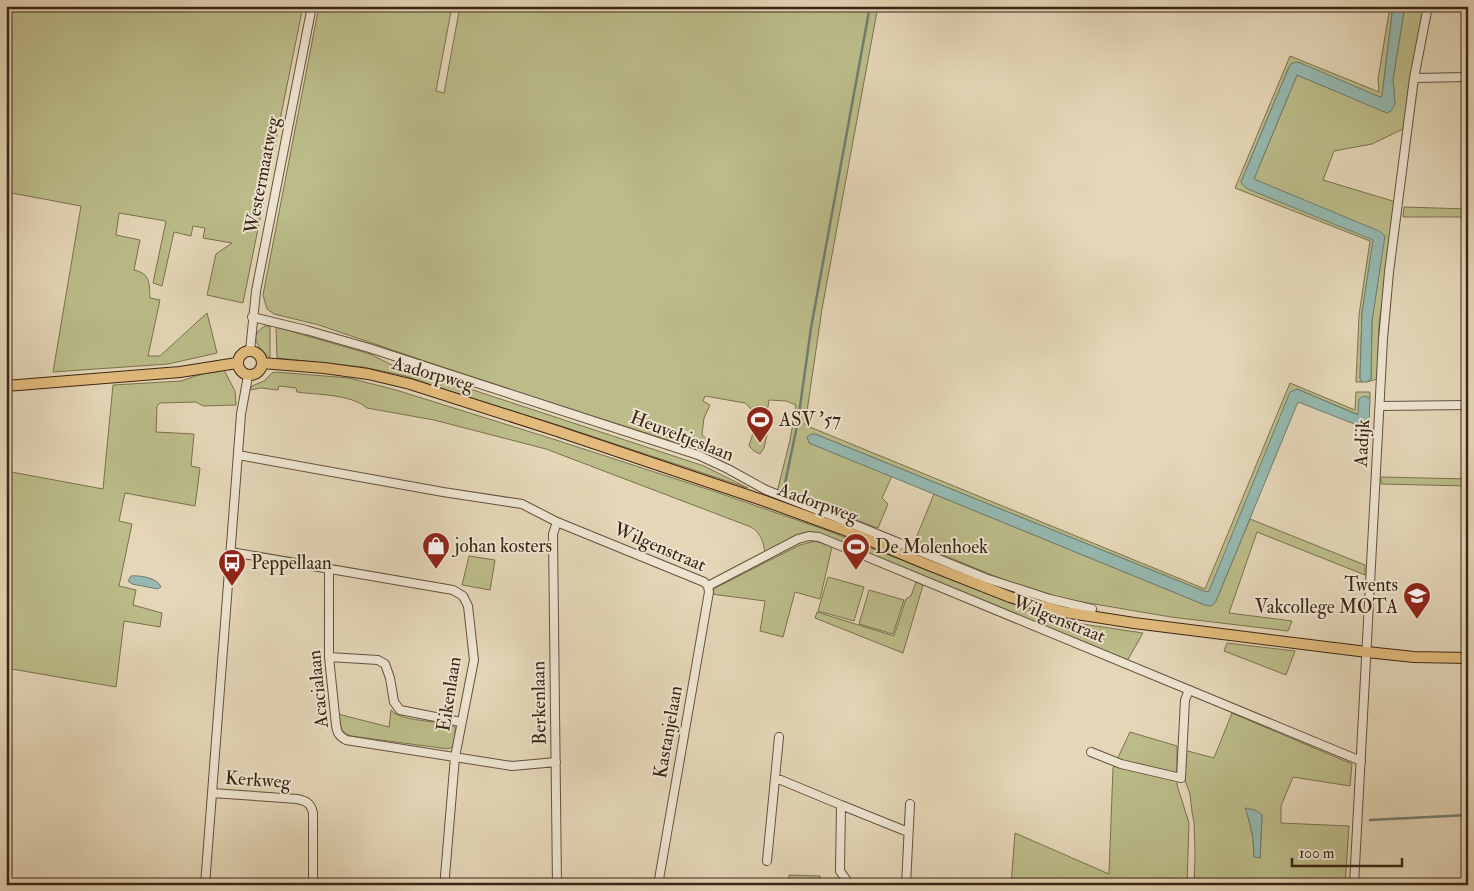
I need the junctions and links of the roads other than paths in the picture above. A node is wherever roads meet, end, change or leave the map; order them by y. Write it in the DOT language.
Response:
graph roads {
  1 [pos="312,6"];
  2 [pos="1428,6"];
  3 [pos="1468,77"];
  4 [pos="1414,78"];
  5 [pos="252,317"];
  6 [pos="250,351"];
  7 [pos="237,363"];
  8 [pos="262,363"];
  9 [pos="248,376"];
  10 [pos="6,386"];
  11 [pos="1468,405"];
  12 [pos="1380,406"];
  13 [pos="238,455"];
  14 [pos="557,522"];
  15 [pos="231,552"];
  16 [pos="329,569"];
  17 [pos="708,586"];
  18 [pos="1092,609"];
  19 [pos="1367,652"];
  20 [pos="330,657"];
  21 [pos="1468,658"];
  22 [pos="1189,690"];
  23 [pos="461,722"];
  24 [pos="779,737"];
  25 [pos="1091,752"];
  26 [pos="455,758"];
  27 [pos="1361,761"];
  28 [pos="556,762"];
  29 [pos="776,778"];
  30 [pos="212,793"];
  31 [pos="910,804"];
  32 [pos="841,805"];
  33 [pos="908,832"];
  34 [pos="768,861"];
  35 [pos="205,885"];
  36 [pos="313,885"];
  37 [pos="446,885"];
  38 [pos="557,885"];
  39 [pos="658,885"];
  40 [pos="850,885"];
  41 [pos="906,885"];
  42 [pos="1354,885"];
  1 -- 5 [label="street, Westermaatweg"];
  2 -- 4 [label="street, Aadijk"];
  3 -- 4 [label="street"];
  4 -- 12 [label="street, Aadijk"];
  5 -- 6 [label="street, Westermaatweg"];
  5 -- 18 [label="street, Heuveltjeslaan"];
  6 -- 7 [label="main road"];
  6 -- 8 [label="main road"];
  7 -- 9 [label="main road"];
  7 -- 10 [label="main road"];
  8 -- 9 [label="main road"];
  8 -- 19 [label="main road, Aadorpweg"];
  9 -- 13 [label="street"];
  11 -- 12 [label="street"];
  12 -- 19 [label="street, Aadijk"];
  13 -- 14 [label="street, Wilgenstraat"];
  13 -- 15 [label="street"];
  14 -- 17 [label="street, Wilgenstraat"];
  14 -- 28 [label="street, Berkenlaan"];
  15 -- 16 [label="street, Eikenlaan"];
  15 -- 30 [label="street"];
  16 -- 20 [label="street, Acacialaan"];
  16 -- 23 [label="street, Eikenlaan"];
  17 -- 22 [label="street, Wilgenstraat"];
  17 -- 39 [label="street, Kastanjelaan"];
  19 -- 21 [label="main road, Aadorpweg"];
  19 -- 27 [label="street, Aadijk"];
  20 -- 23 [label="street"];
  20 -- 26 [label="street, Acacialaan"];
  22 -- 25 [label="street"];
  22 -- 27 [label="street, Wilgenstraat"];
  23 -- 26 [label="street, Eikenlaan"];
  24 -- 29 [label="street"];
  26 -- 28 [label="street, Acacialaan"];
  26 -- 37 [label="street, Eikenlaan"];
  27 -- 42 [label="street, Aadijk"];
  28 -- 38 [label="street, Berkenlaan"];
  29 -- 32 [label="street"];
  29 -- 34 [label="street"];
  30 -- 35 [label="street"];
  30 -- 36 [label="street, Kerkweg"];
  31 -- 33 [label="street"];
  32 -- 33 [label="street"];
  32 -- 40 [label="street"];
  33 -- 41 [label="street"];
}
